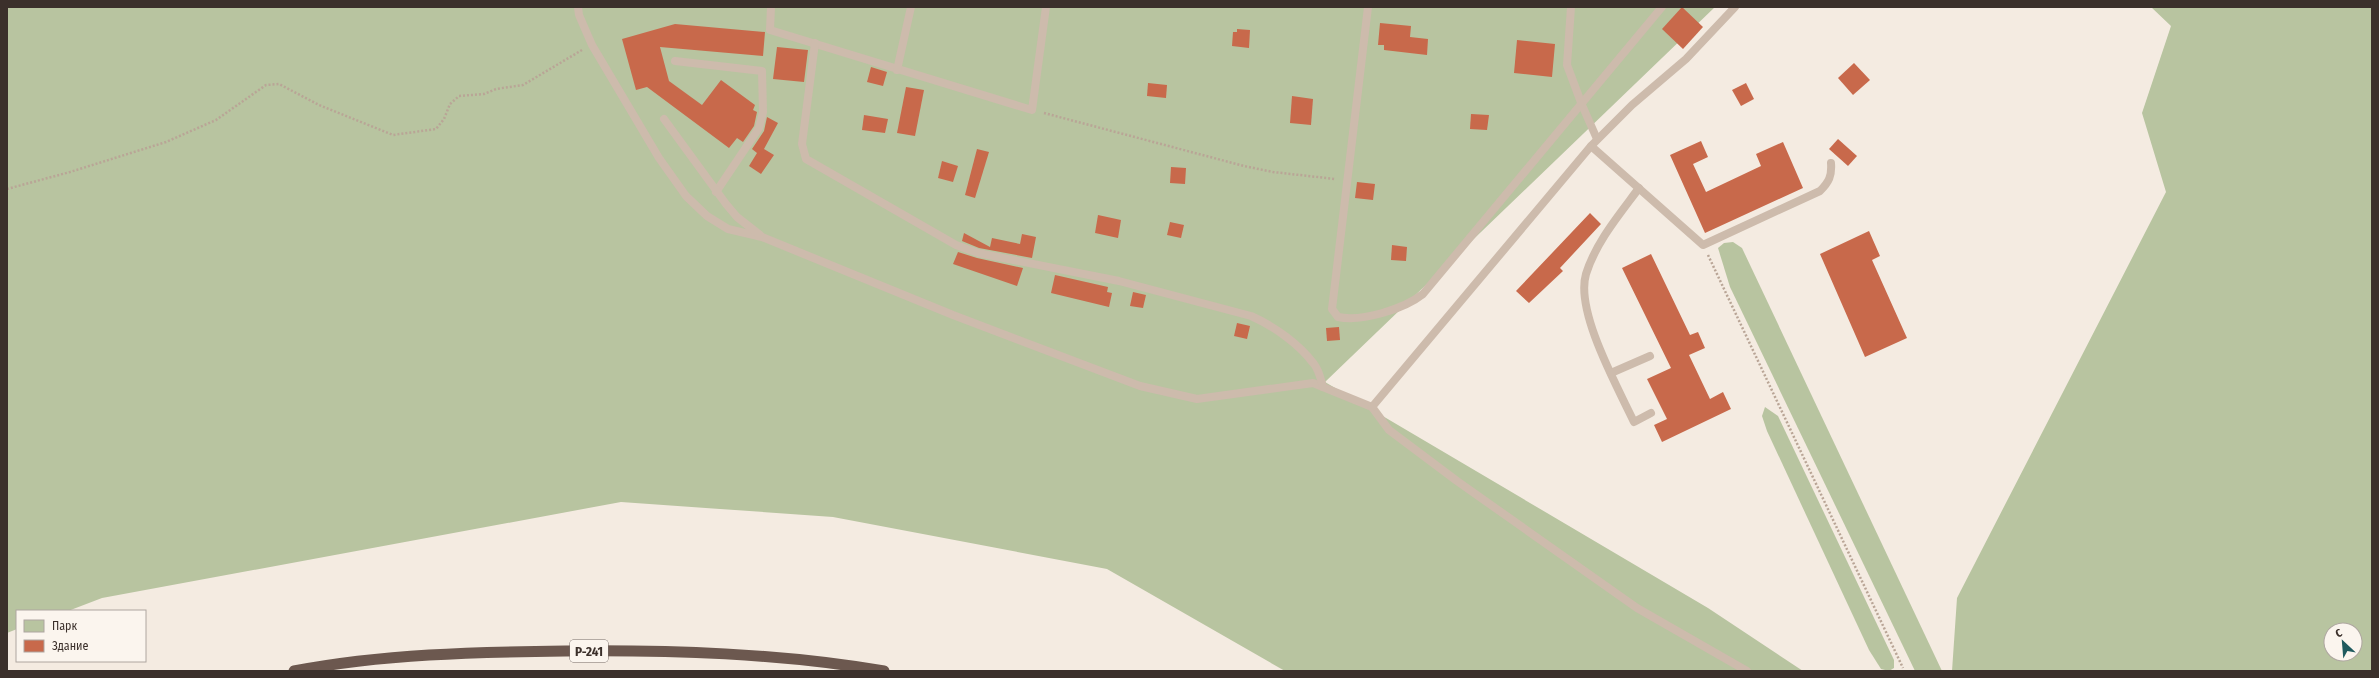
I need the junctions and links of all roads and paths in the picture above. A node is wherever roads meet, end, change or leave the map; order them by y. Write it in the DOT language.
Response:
graph roads {
  1 [pos="578,7"];
  2 [pos="771,7"];
  3 [pos="911,7"];
  4 [pos="1046,7"];
  5 [pos="1368,7"];
  6 [pos="1572,7"];
  7 [pos="1662,7"];
  8 [pos="1735,7"];
  9 [pos="815,43"];
  10 [pos="592,45"];
  11 [pos="675,61"];
  12 [pos="897,70"];
  13 [pos="1582,105"];
  14 [pos="1032,110"];
  15 [pos="664,119"];
  16 [pos="1597,139"];
  17 [pos="1591,146"];
  18 [pos="1831,163"];
  19 [pos="1347,180"];
  20 [pos="1639,188"];
  21 [pos="7,189"];
  22 [pos="716,192"];
  23 [pos="762,237"];
  24 [pos="1703,245"];
  25 [pos="1650,356"];
  26 [pos="1611,373"];
  27 [pos="1323,387"];
  28 [pos="1372,407"];
  29 [pos="1651,413"];
  30 [pos="1903,668"];
  31 [pos="294,671"];
  32 [pos="884,671"];
  33 [pos="1747,671"];
  1 -- 10 [label="lane"];
  2 -- 9 [label="lane"];
  3 -- 12 [label="lane"];
  4 -- 14 [label="lane"];
  5 -- 19 [label="lane"];
  6 -- 13 [label="lane"];
  7 -- 13 [label="lane"];
  8 -- 16 [label="lane"];
  9 -- 12 [label="lane"];
  9 -- 27 [label="lane"];
  10 -- 21 [label="path"];
  10 -- 23 [label="lane"];
  11 -- 22 [label="lane"];
  12 -- 14 [label="lane"];
  13 -- 16 [label="lane"];
  13 -- 19 [label="lane"];
  14 -- 19 [label="path"];
  15 -- 22 [label="lane"];
  16 -- 17 [label="lane"];
  17 -- 20 [label="lane"];
  17 -- 28 [label="lane"];
  18 -- 24 [label="lane"];
  20 -- 24 [label="lane"];
  20 -- 26 [label="lane"];
  22 -- 23 [label="lane"];
  23 -- 27 [label="lane"];
  24 -- 30 [label="path"];
  25 -- 26 [label="lane"];
  26 -- 29 [label="lane"];
  27 -- 28 [label="lane"];
  28 -- 33 [label="lane"];
  31 -- 32 [label="highway, Р-241"];
}
